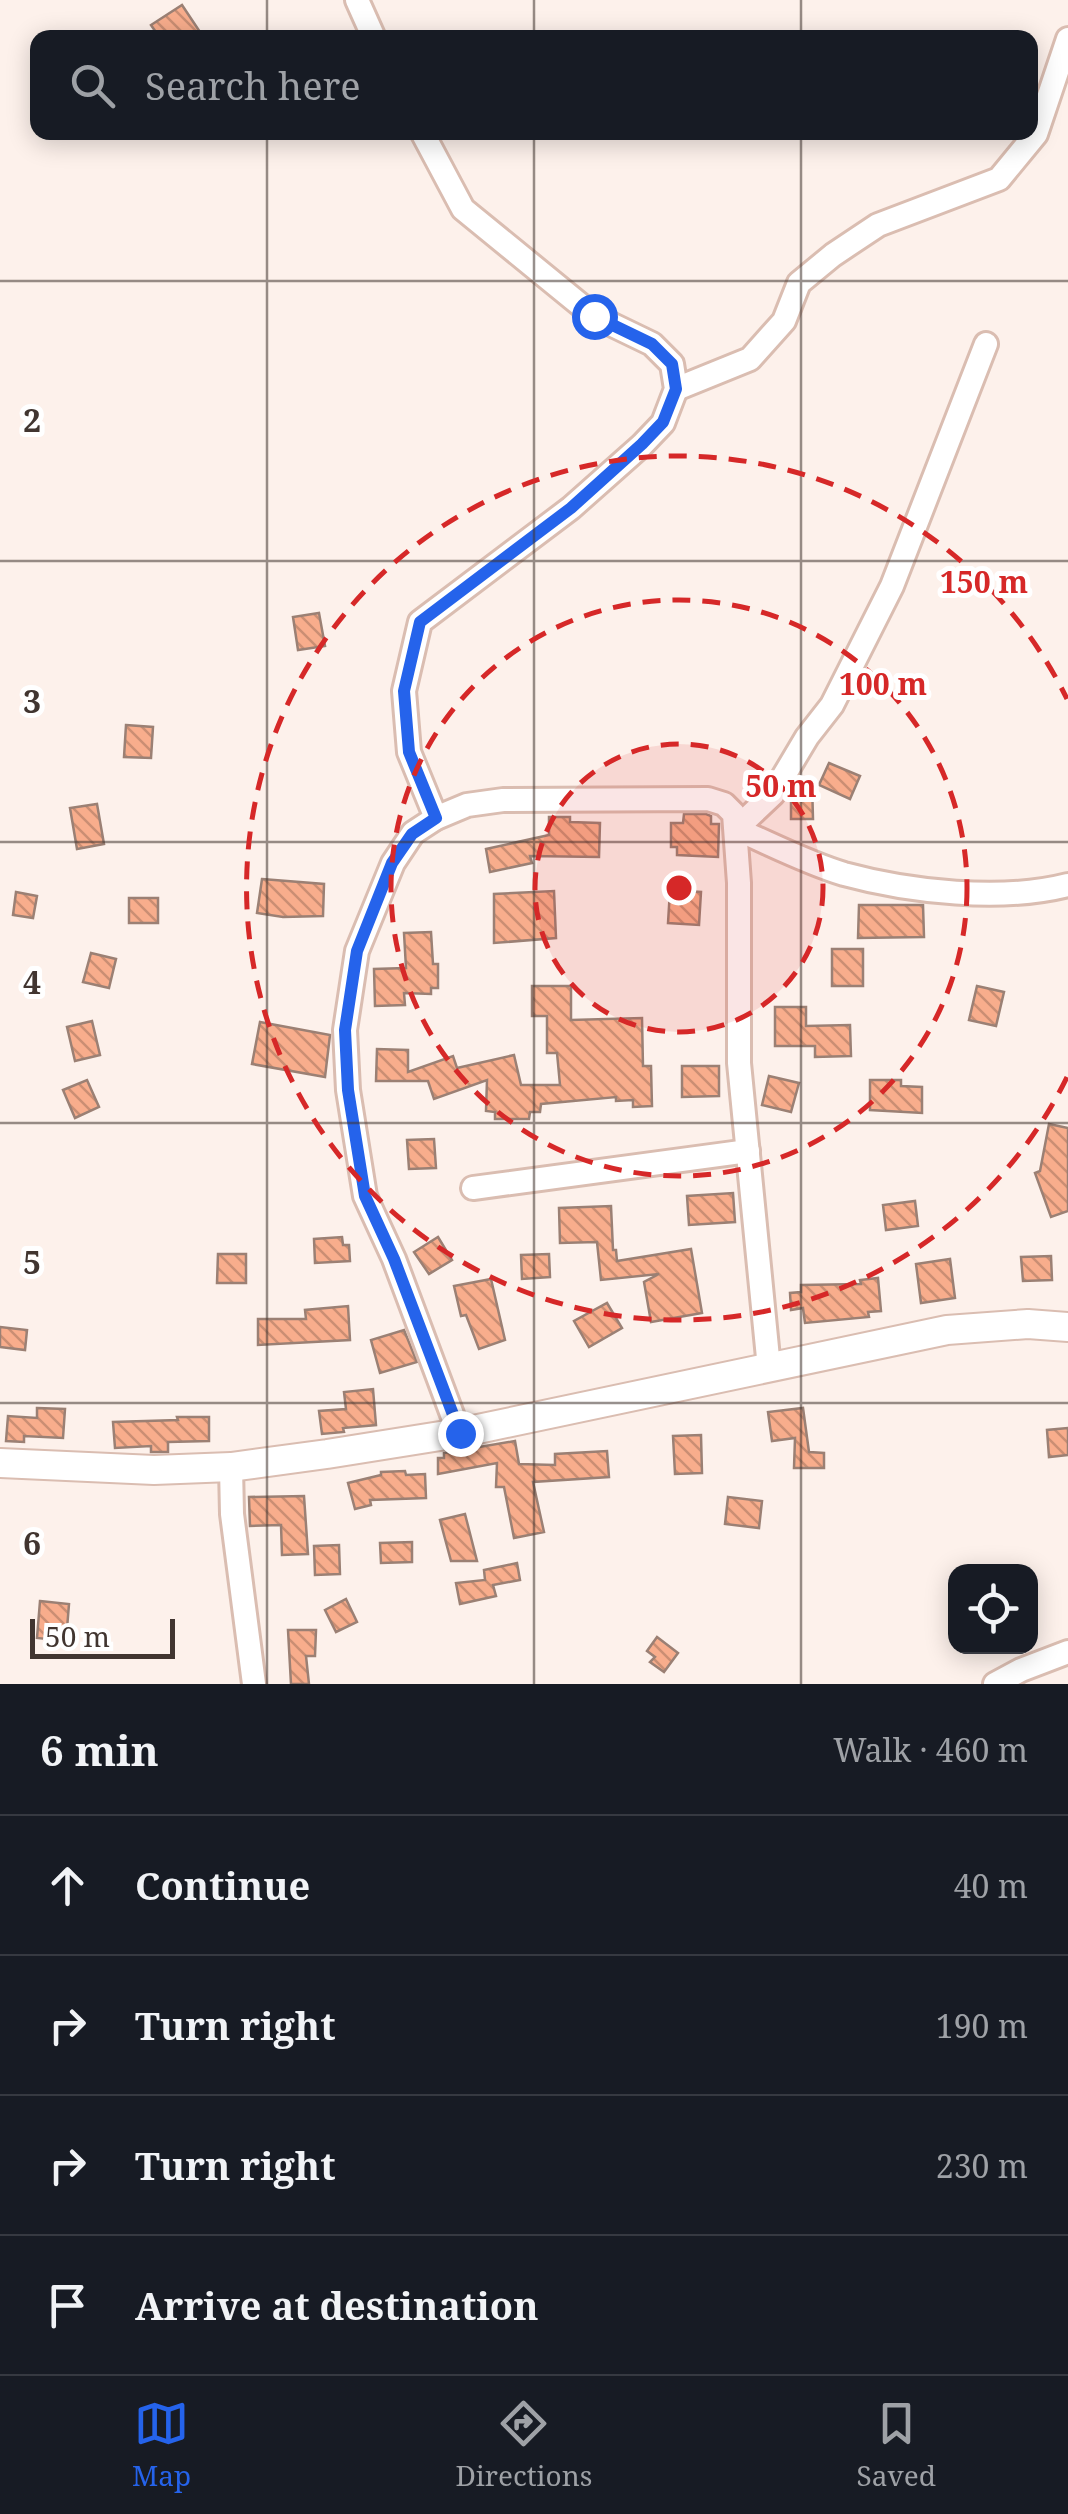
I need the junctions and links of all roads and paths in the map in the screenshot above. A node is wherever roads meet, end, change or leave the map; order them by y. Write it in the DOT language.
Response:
graph roads {
  1 [pos="357,0"];
  2 [pos="370,30"];
  3 [pos="1068,38"];
  4 [pos="1038,128"];
  5 [pos="426,140"];
  6 [pos="1031,140"];
  7 [pos="986,344"];
  8 [pos="676,389"];
  9 [pos="436,818"];
  10 [pos="736,829"];
  11 [pos="1068,885"];
  12 [pos="748,1151"];
  13 [pos="474,1188"];
  14 [pos="1068,1326"];
  15 [pos="769,1368"];
  16 [pos="460,1433"];
  17 [pos="0,1463"];
  18 [pos="232,1466"];
  19 [pos="1068,1652"];
  20 [pos="254,1684"];
  21 [pos="995,1684"];
  1 -- 2 [label="street"];
  3 -- 4 [label="street"];
  5 -- 8 [label="street"];
  6 -- 8 [label="street"];
  7 -- 10 [label="street"];
  8 -- 9 [label="street"];
  9 -- 10 [label="street"];
  9 -- 16 [label="street"];
  10 -- 11 [label="street"];
  10 -- 12 [label="street"];
  12 -- 13 [label="street"];
  12 -- 15 [label="street"];
  14 -- 15 [label="main road"];
  15 -- 16 [label="main road"];
  16 -- 18 [label="main road"];
  17 -- 18 [label="main road"];
  18 -- 20 [label="street"];
  19 -- 21 [label="street"];
}
